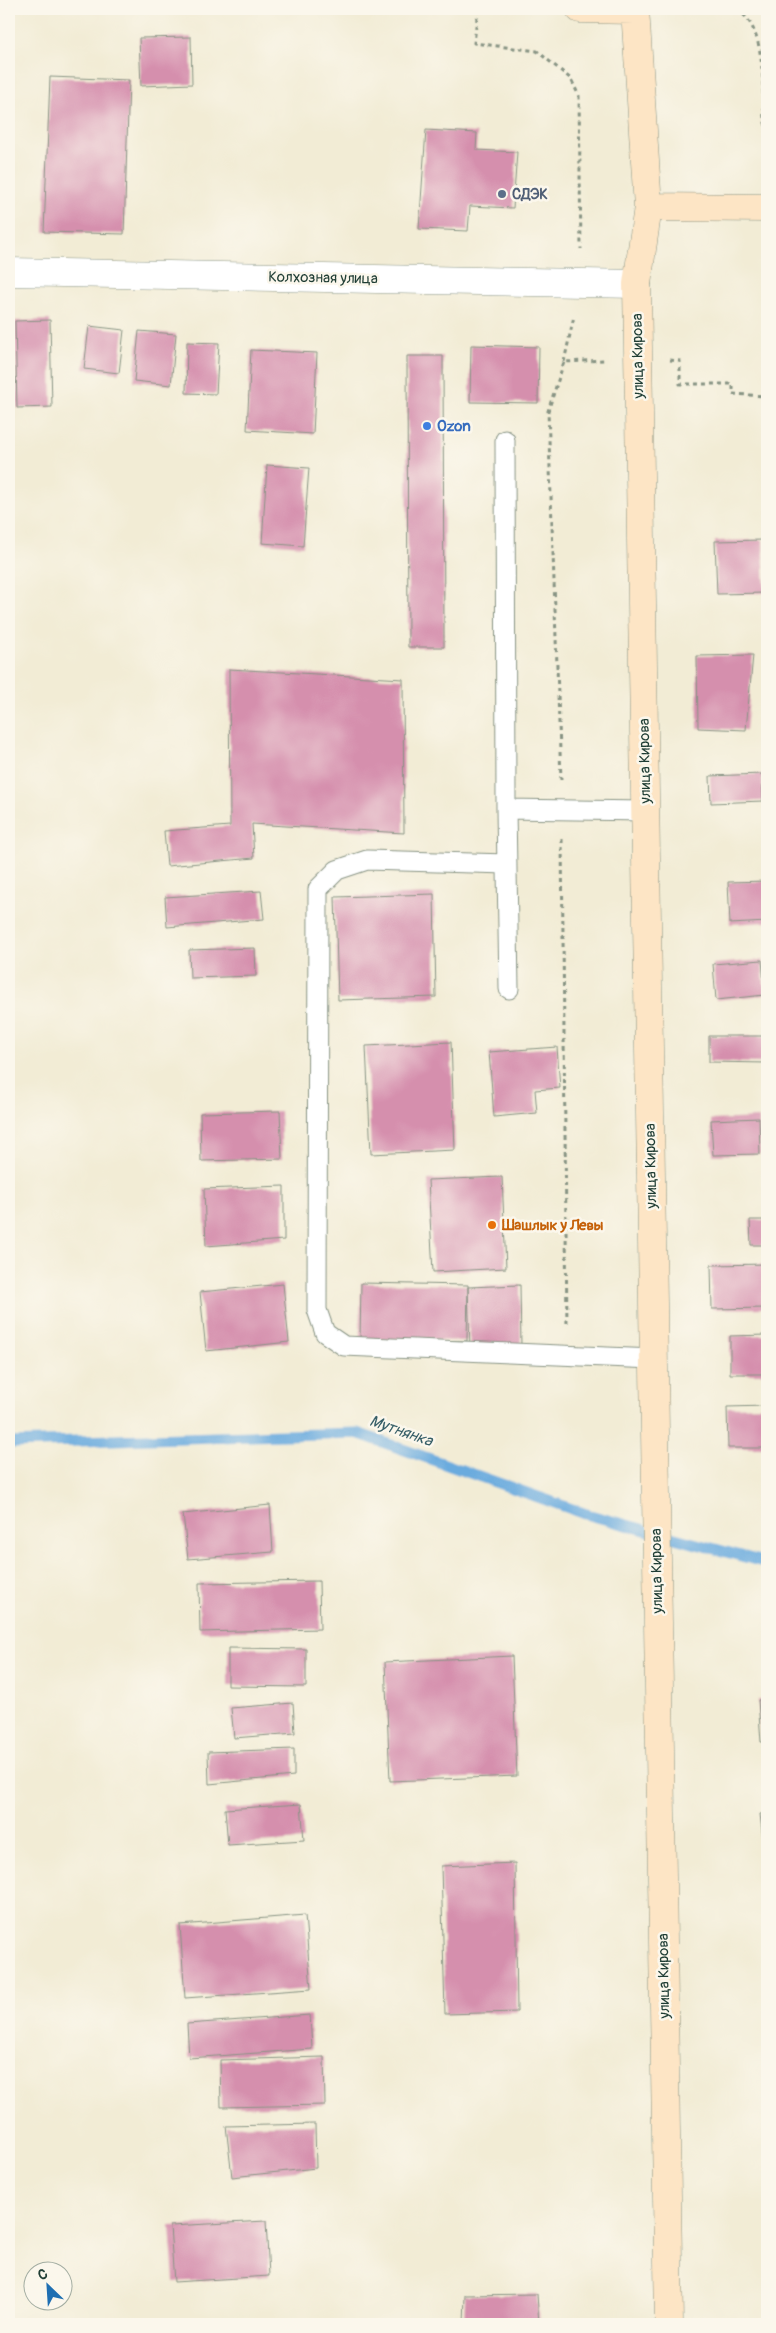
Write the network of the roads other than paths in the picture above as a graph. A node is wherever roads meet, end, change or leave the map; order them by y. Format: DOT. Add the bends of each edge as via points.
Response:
graph roads {
  1 [pos="580,9"];
  2 [pos="635,9"];
  3 [pos="648,206"];
  4 [pos="767,208"];
  5 [pos="9,272"];
  6 [pos="637,284"];
  7 [pos="505,440"];
  8 [pos="506,809"];
  9 [pos="646,811"];
  10 [pos="507,864"];
  11 [pos="508,989"];
  12 [pos="654,1359"];
  13 [pos="669,2324"];
  1 -- 2 [label="main road"];
  2 -- 3 [label="main road, улица Кирова"];
  3 -- 4 [label="main road"];
  3 -- 6 [label="main road, улица Кирова"];
  5 -- 6 [label="street, Колхозная улица"];
  6 -- 9 [label="main road, улица Кирова"];
  7 -- 8 [label="lane"];
  8 -- 9 [label="lane"];
  8 -- 10 [label="lane"];
  9 -- 12 [label="main road, улица Кирова"];
  10 -- 11 [label="lane"];
  10 -- 12 [label="lane" via="367,860 337,870 318,889 317,1310 325,1333 344,1346"];
  12 -- 13 [label="main road, улица Кирова"];
}
